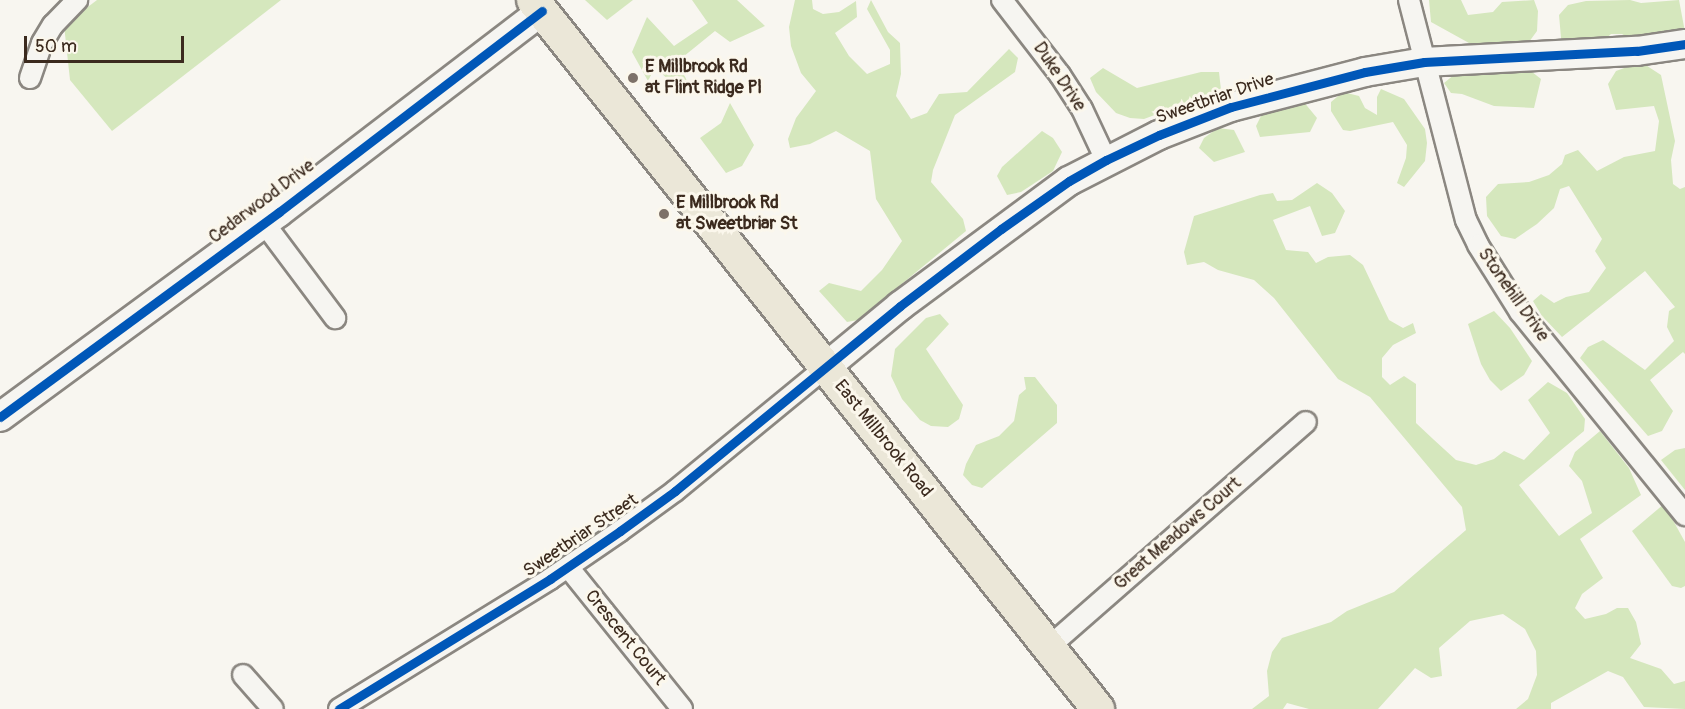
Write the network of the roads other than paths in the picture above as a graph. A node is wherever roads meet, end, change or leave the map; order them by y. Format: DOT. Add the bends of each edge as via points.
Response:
graph roads {
  1 [pos="77,0"];
  2 [pos="1002,0"];
  3 [pos="1409,0"];
  4 [pos="538,6"];
  5 [pos="1685,44"];
  6 [pos="1424,62"];
  7 [pos="30,78"];
  8 [pos="1106,160"];
  9 [pos="264,223"];
  10 [pos="334,318"];
  11 [pos="826,368"];
  12 [pos="0,417"];
  13 [pos="1306,422"];
  14 [pos="1685,515"];
  15 [pos="568,567"];
  16 [pos="1050,646"];
  17 [pos="243,675"];
  18 [pos="273,709"];
  19 [pos="339,709"];
  20 [pos="682,709"];
  21 [pos="1098,709"];
  1 -- 7 [label="street" via="42,43"];
  2 -- 8 [label="street, Duke Drive" via="1060,75 1082,109"];
  3 -- 6 [label="street, Stonehill Drive"];
  4 -- 9 [label="street, Cedarwood Drive"];
  4 -- 11 [label="main road, East Millbrook Road"];
  5 -- 6 [label="street, Sweetbriar Drive" via="1637,51"];
  6 -- 8 [label="street, Sweetbriar Drive" via="1365,72 1231,107"];
  6 -- 14 [label="street, Stonehill Drive" via="1466,220 1491,269 1520,312"];
  8 -- 11 [label="street, Sweetbriar Drive" via="1001,229"];
  9 -- 10 [label="street"];
  9 -- 12 [label="street, Cedarwood Drive"];
  11 -- 15 [label="street, Sweetbriar Street" via="675,491"];
  11 -- 16 [label="main road, East Millbrook Road"];
  13 -- 16 [label="street, Great Meadows Court"];
  15 -- 19 [label="street, Sweetbriar Street"];
  15 -- 20 [label="street, Crescent Court"];
  16 -- 21 [label="main road, East Millbrook Road"];
  17 -- 18 [label="street"];
}
